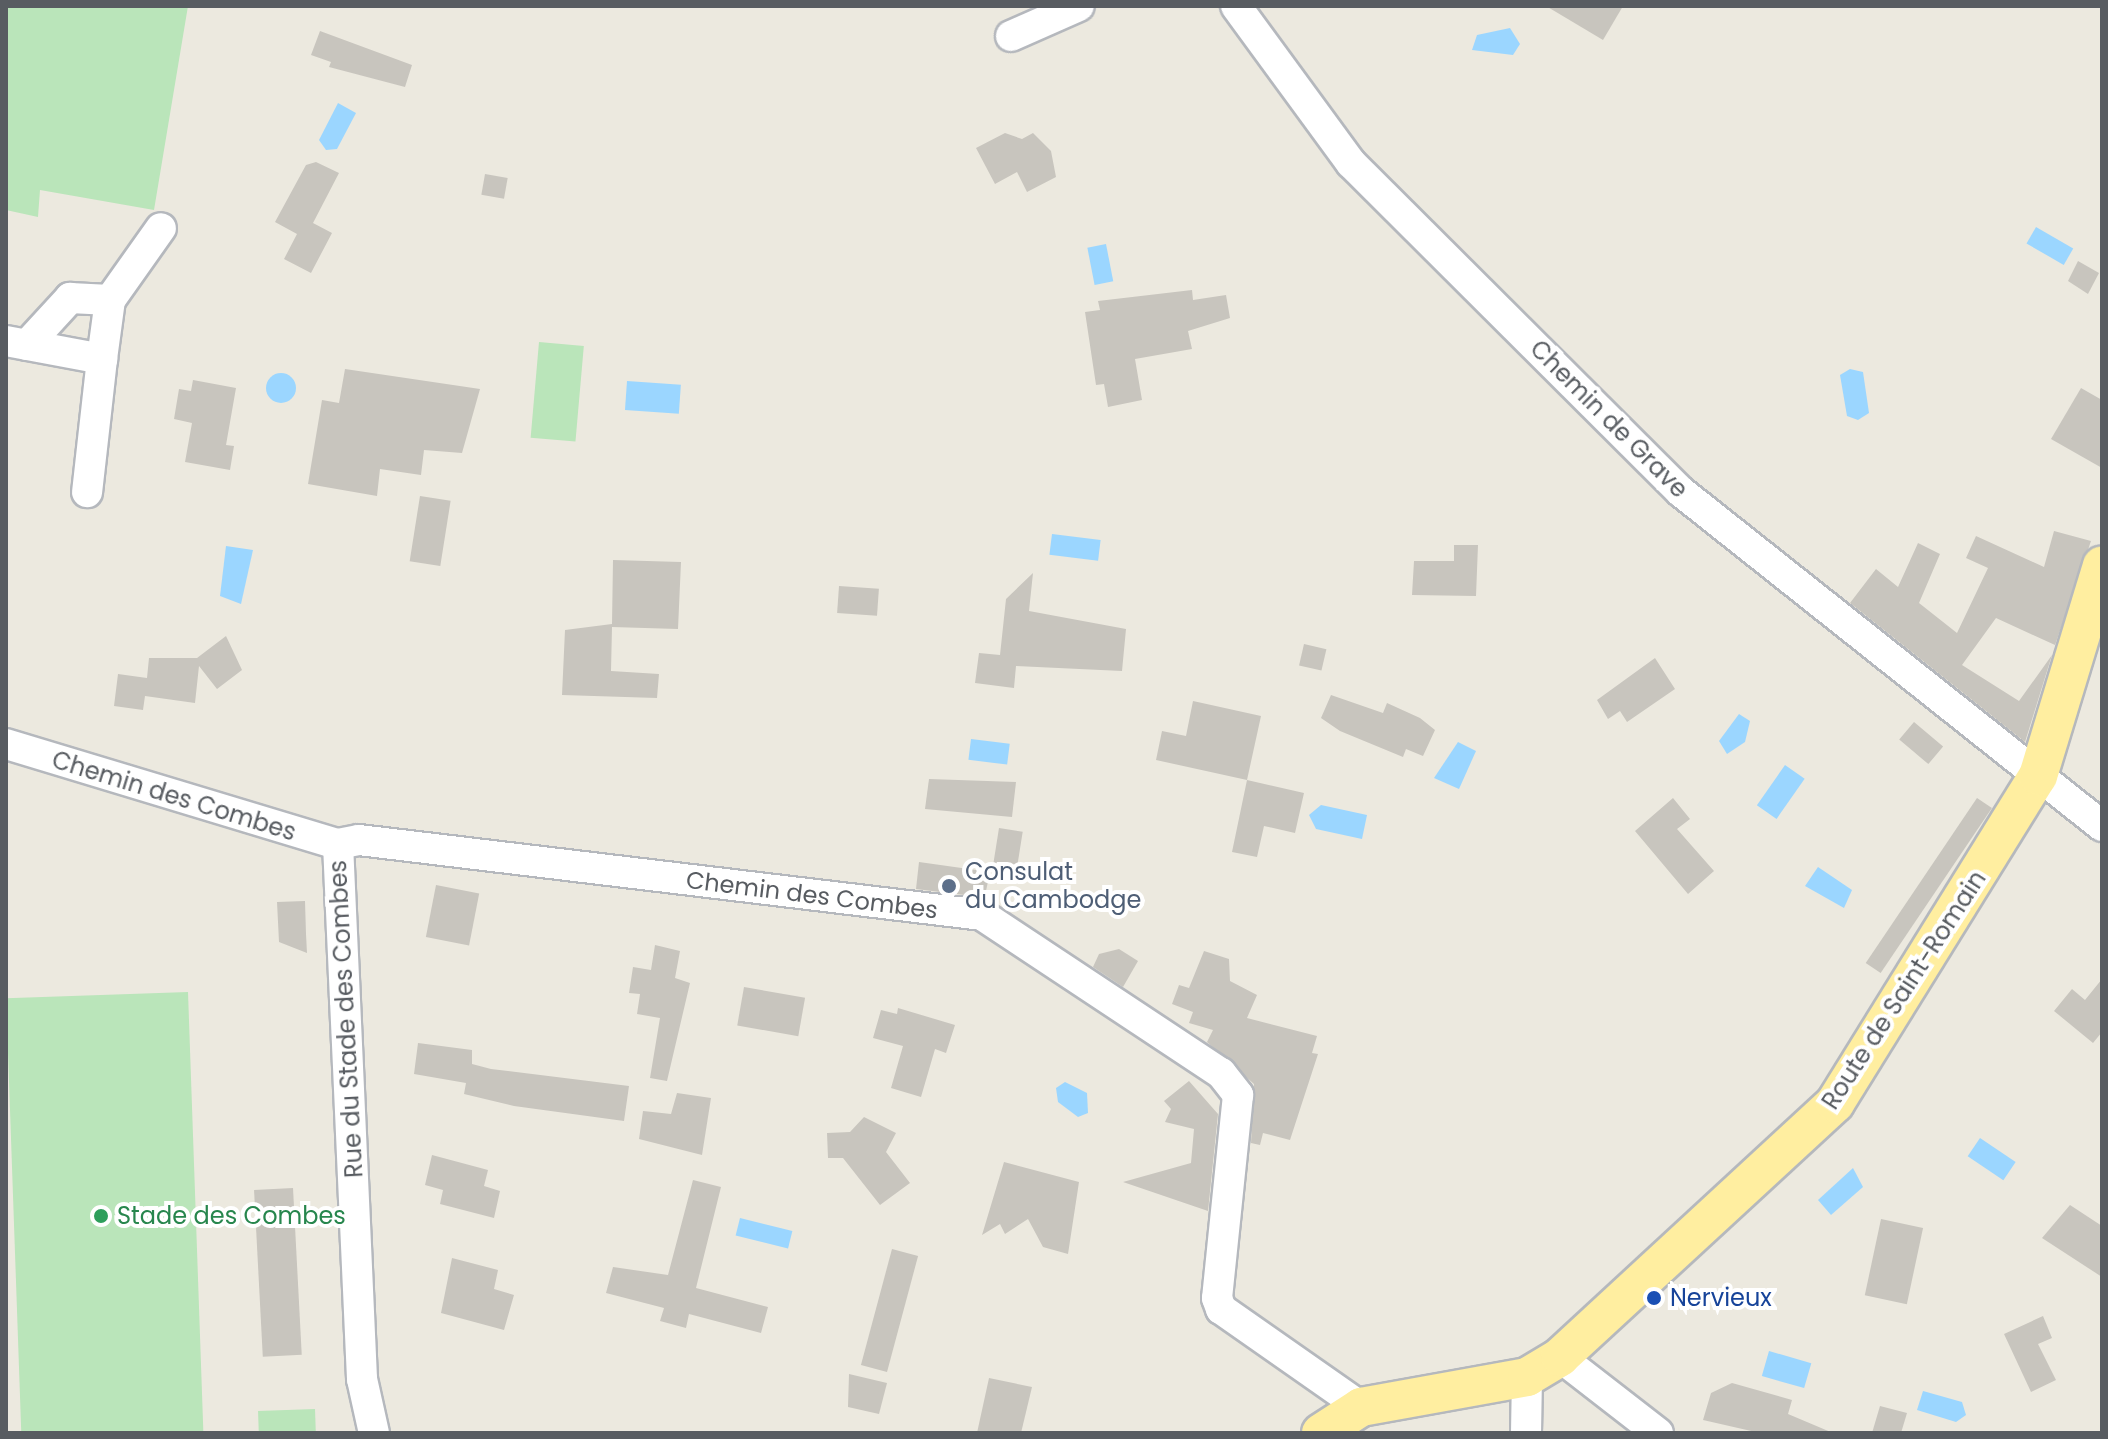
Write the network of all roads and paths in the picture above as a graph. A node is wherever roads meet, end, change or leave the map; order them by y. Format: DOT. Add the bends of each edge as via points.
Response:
graph roads {
  1 [pos="1079,6"];
  2 [pos="1236,6"];
  3 [pos="1011,36"];
  4 [pos="161,228"];
  5 [pos="110,300"];
  6 [pos="17,343"];
  7 [pos="102,359"];
  8 [pos="87,492"];
  9 [pos="2102,565"];
  10 [pos="6,744"];
  11 [pos="2038,776"];
  12 [pos="2102,826"];
  13 [pos="338,844"];
  14 [pos="1560,1357"];
  15 [pos="1527,1377"];
  16 [pos="1361,1407"];
  17 [pos="374,1433"];
  18 [pos="1321,1433"];
  19 [pos="1526,1433"];
  20 [pos="1658,1433"];
  1 -- 3 [label="street"];
  2 -- 11 [label="street, Chemin de Grave" via="1351,163 1680,491"];
  4 -- 5 [label="street"];
  5 -- 6 [label="street" via="70,298"];
  5 -- 7 [label="street"];
  6 -- 7 [label="street"];
  7 -- 8 [label="street"];
  9 -- 11 [label="main road, Route de Saint-Romain"];
  10 -- 13 [label="street, Chemin des Combes"];
  11 -- 12 [label="street, Chemin de Grave"];
  11 -- 14 [label="main road, Route de Saint-Romain" via="1835,1103"];
  13 -- 16 [label="street, Chemin des Combes" via="359,840 982,915 1221,1073 1238,1095 1221,1309"];
  13 -- 17 [label="street, Rue du Stade des Combes" via="362,1379"];
  14 -- 15 [label="main road, Route de Saint-Romain"];
  14 -- 20 [label="street"];
  15 -- 16 [label="main road, Route de Saint-Romain"];
  15 -- 19 [label="street"];
  16 -- 18 [label="main road, Route de Saint-Romain"];
}
